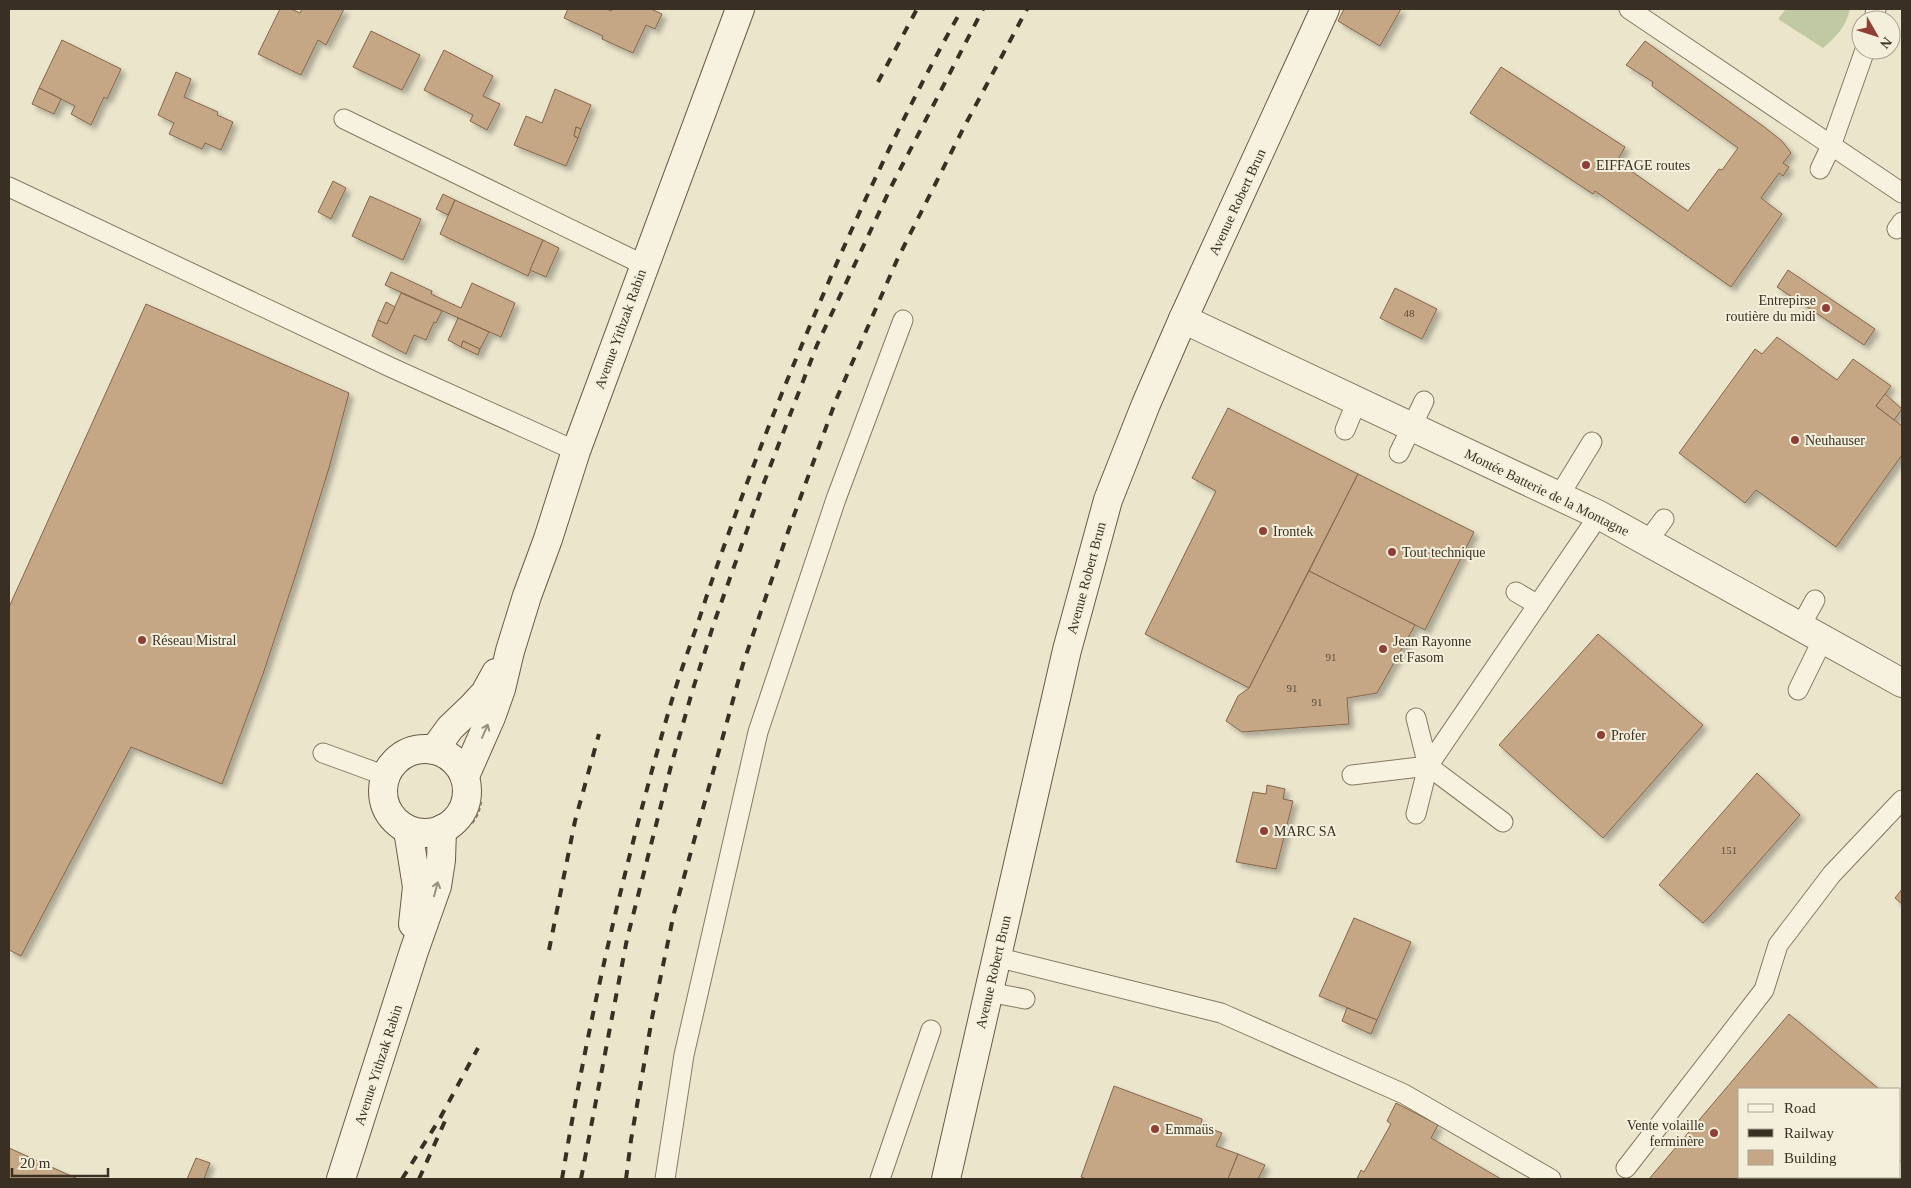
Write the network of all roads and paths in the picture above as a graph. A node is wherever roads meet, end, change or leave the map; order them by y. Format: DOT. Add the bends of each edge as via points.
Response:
graph roads {
  1 [pos="740,9"];
  2 [pos="1325,9"];
  3 [pos="1642,12"];
  4 [pos="1861,60"];
  5 [pos="344,120"];
  6 [pos="1831,146"];
  7 [pos="1820,169"];
  8 [pos="9,187"];
  9 [pos="1902,194"];
  10 [pos="644,265"];
  11 [pos="1183,319"];
  12 [pos="903,320"];
  13 [pos="1357,401"];
  14 [pos="1424,401"];
  15 [pos="1412,427"];
  16 [pos="1345,430"];
  17 [pos="1592,442"];
  18 [pos="576,451"];
  19 [pos="1399,454"];
  20 [pos="1559,496"];
  21 [pos="1599,515"];
  22 [pos="1664,519"];
  23 [pos="1647,542"];
  24 [pos="1516,592"];
  25 [pos="1815,600"];
  26 [pos="1538,605"];
  27 [pos="1812,633"];
  28 [pos="510,651"];
  29 [pos="1901,680"];
  30 [pos="1798,690"];
  31 [pos="1416,718"];
  32 [pos="434,750"];
  33 [pos="323,753"];
  34 [pos="1428,766"];
  35 [pos="1352,775"];
  36 [pos="386,776"];
  37 [pos="465,776"];
  38 [pos="1902,800"];
  39 [pos="1416,814"];
  40 [pos="1503,822"];
  41 [pos="442,829"];
  42 [pos="408,830"];
  43 [pos="414,950"];
  44 [pos="996,957"];
  45 [pos="988,992"];
  46 [pos="1025,999"];
  47 [pos="931,1030"];
  48 [pos="1626,1168"];
  49 [pos="341,1179"];
  50 [pos="665,1179"];
  51 [pos="880,1179"];
  52 [pos="946,1179"];
  53 [pos="1551,1179"];
  1 -- 10 [label="street, Avenue Yithzak Rabin"];
  2 -- 11 [label="street, Avenue Robert Brun"];
  3 -- 6 [label="lane"];
  4 -- 6 [label="lane"];
  5 -- 10 [label="lane"];
  6 -- 7 [label="lane"];
  6 -- 9 [label="lane"];
  8 -- 18 [label="lane"];
  10 -- 18 [label="street, Avenue Yithzak Rabin"];
  11 -- 13 [label="street, Montée Batterie de la Montagne"];
  11 -- 44 [label="street, Avenue Robert Brun" via="1108,500 1067,650"];
  12 -- 50 [label="lane" via="836,499 758,732 684,1055"];
  13 -- 15 [label="street, Montée Batterie de la Montagne"];
  13 -- 16 [label="lane"];
  14 -- 15 [label="lane"];
  15 -- 19 [label="lane"];
  15 -- 20 [label="street, Montée Batterie de la Montagne"];
  17 -- 20 [label="lane"];
  18 -- 28 [label="street, Avenue Yithzak Rabin"];
  20 -- 21 [label="street, Montée Batterie de la Montagne"];
  21 -- 23 [label="street, Montée Batterie de la Montagne"];
  21 -- 26 [label="lane"];
  22 -- 23 [label="lane"];
  23 -- 27 [label="street, Montée Batterie de la Montagne"];
  24 -- 26 [label="lane"];
  25 -- 27 [label="lane"];
  26 -- 34 [label="lane"];
  27 -- 29 [label="street, Montée Batterie de la Montagne"];
  27 -- 30 [label="lane"];
  28 -- 32 [label="street" via="485,693 450,728"];
  37 -- 28 [label="street, one-way" via="501,689"];
  31 -- 34 [label="lane"];
  32 -- 36 [label="street" via="412,751 402,756 393,763"];
  32 -- 37 [label="street" via="456,763"];
  33 -- 36 [label="lane"];
  34 -- 35 [label="lane"];
  34 -- 39 [label="lane"];
  34 -- 40 [label="lane"];
  36 -- 42 [label="street" via="385,806 398,824"];
  37 -- 41 [label="street" via="467,795 462,813"];
  38 -- 48 [label="lane" via="1832,874 1790,929 1778,945 1764,990"];
  41 -- 42 [label="street" via="431,833"];
  43 -- 41 [label="street, Avenue Yithzak Rabin, one-way" via="437,886"];
  42 -- 43 [label="street" via="416,887"];
  43 -- 49 [label="street, Avenue Yithzak Rabin"];
  44 -- 45 [label="street, Avenue Robert Brun"];
  44 -- 53 [label="lane" via="1221,1013 1404,1094"];
  45 -- 46 [label="lane"];
  45 -- 52 [label="street, Avenue Robert Brun"];
  47 -- 51 [label="lane"];
}
